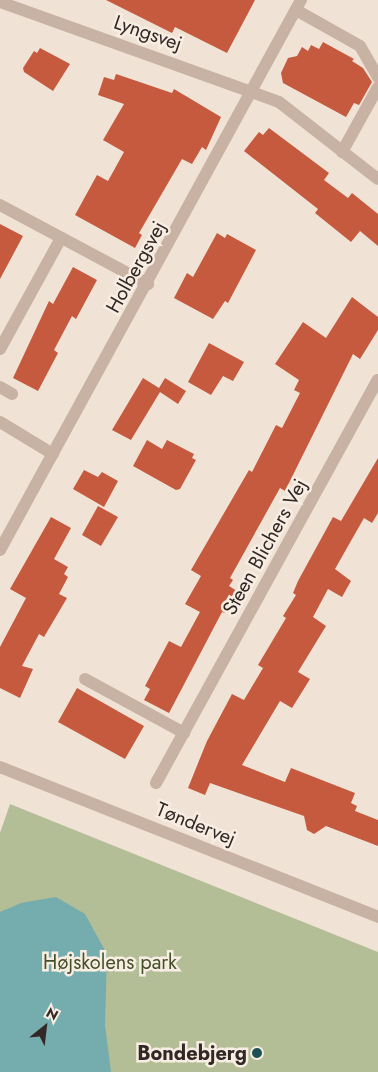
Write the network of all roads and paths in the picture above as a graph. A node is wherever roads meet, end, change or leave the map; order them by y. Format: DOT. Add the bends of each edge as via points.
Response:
graph roads {
  1 [pos="0,2"];
  2 [pos="299,5"];
  3 [pos="378,77"];
  4 [pos="378,87"];
  5 [pos="254,90"];
  6 [pos="342,152"];
  7 [pos="378,179"];
  8 [pos="0,205"];
  9 [pos="61,238"];
  10 [pos="148,284"];
  11 [pos="0,349"];
  12 [pos="378,380"];
  13 [pos="0,388"];
  14 [pos="12,394"];
  15 [pos="0,422"];
  16 [pos="54,454"];
  17 [pos="0,550"];
  18 [pos="84,680"];
  19 [pos="184,733"];
  20 [pos="0,767"];
  21 [pos="156,783"];
  22 [pos="378,917"];
  1 -- 5 [label="street, Lyngsvej"];
  2 -- 3 [label="street" via="360,46"];
  2 -- 5 [label="street, Holbergsvej"];
  4 -- 6 [label="street"];
  5 -- 6 [label="street, Lyngsvej" via="279,102"];
  5 -- 10 [label="street, Holbergsvej"];
  6 -- 7 [label="street, Lyngsvej"];
  8 -- 9 [label="street"];
  9 -- 10 [label="street"];
  9 -- 11 [label="street"];
  10 -- 16 [label="street, Holbergsvej"];
  12 -- 19 [label="street, Steen Blichers Vej"];
  13 -- 14 [label="street"];
  15 -- 16 [label="street"];
  16 -- 17 [label="street, Holbergsvej"];
  18 -- 19 [label="street"];
  19 -- 21 [label="street, Steen Blichers Vej"];
  20 -- 22 [label="street, Tøndervej"];
}
